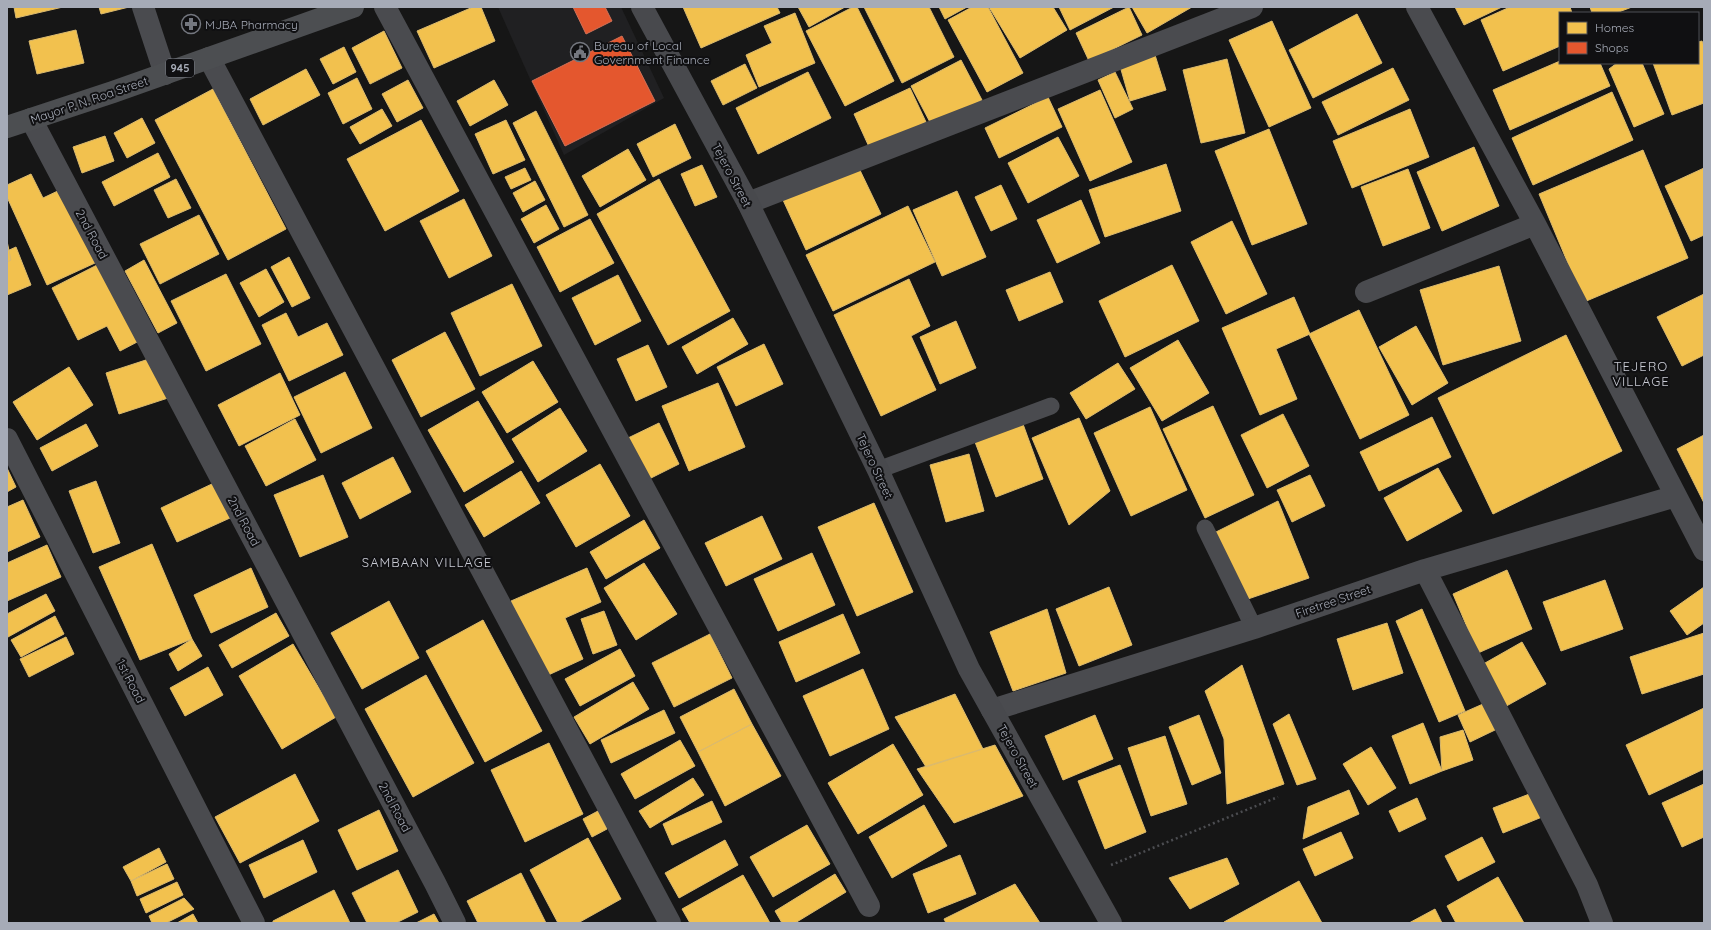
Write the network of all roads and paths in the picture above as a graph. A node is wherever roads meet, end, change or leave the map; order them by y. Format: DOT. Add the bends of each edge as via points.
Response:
graph roads {
  1 [pos="143,7"];
  2 [pos="353,7"];
  3 [pos="385,7"];
  4 [pos="642,7"];
  5 [pos="1252,7"];
  6 [pos="1417,7"];
  7 [pos="210,58"];
  8 [pos="165,74"];
  9 [pos="31,119"];
  10 [pos="7,127"];
  11 [pos="748,203"];
  12 [pos="1535,224"];
  13 [pos="1366,292"];
  14 [pos="1051,406"];
  15 [pos="7,439"];
  16 [pos="878,470"];
  17 [pos="1676,496"];
  18 [pos="1205,528"];
  19 [pos="1704,550"];
  20 [pos="1425,570"];
  21 [pos="1254,628"];
  22 [pos="992,710"];
  23 [pos="1278,797"];
  24 [pos="1085,876"];
  25 [pos="869,906"];
  26 [pos="254,923"];
  27 [pos="455,923"];
  28 [pos="670,923"];
  29 [pos="1111,923"];
  30 [pos="1602,923"];
  1 -- 8 [label="street"];
  2 -- 7 [label="main road, Mayor P. N. Roa Street / 945"];
  3 -- 25 [label="street"];
  4 -- 11 [label="main road, Tejero Street"];
  5 -- 11 [label="street"];
  6 -- 12 [label="street"];
  7 -- 8 [label="main road, Mayor P. N. Roa Street / 945"];
  7 -- 28 [label="street"];
  8 -- 9 [label="main road, Mayor P. N. Roa Street / 945"];
  9 -- 10 [label="main road, Mayor P. N. Roa Street / 945"];
  9 -- 27 [label="street, 2nd Road"];
  11 -- 16 [label="main road, Tejero Street"];
  12 -- 13 [label="street"];
  12 -- 17 [label="street"];
  14 -- 16 [label="lane"];
  15 -- 26 [label="street, 1st Road"];
  16 -- 22 [label="main road, Tejero Street" via="969,669"];
  17 -- 19 [label="street"];
  17 -- 20 [label="street, Firetree Street"];
  18 -- 21 [label="lane"];
  20 -- 21 [label="street, Firetree Street"];
  20 -- 30 [label="street" via="1587,885"];
  21 -- 22 [label="street, Firetree Street"];
  22 -- 24 [label="main road, Tejero Street"];
  23 -- 24 [label="path"];
  24 -- 29 [label="main road, Tejero Street"];
}
